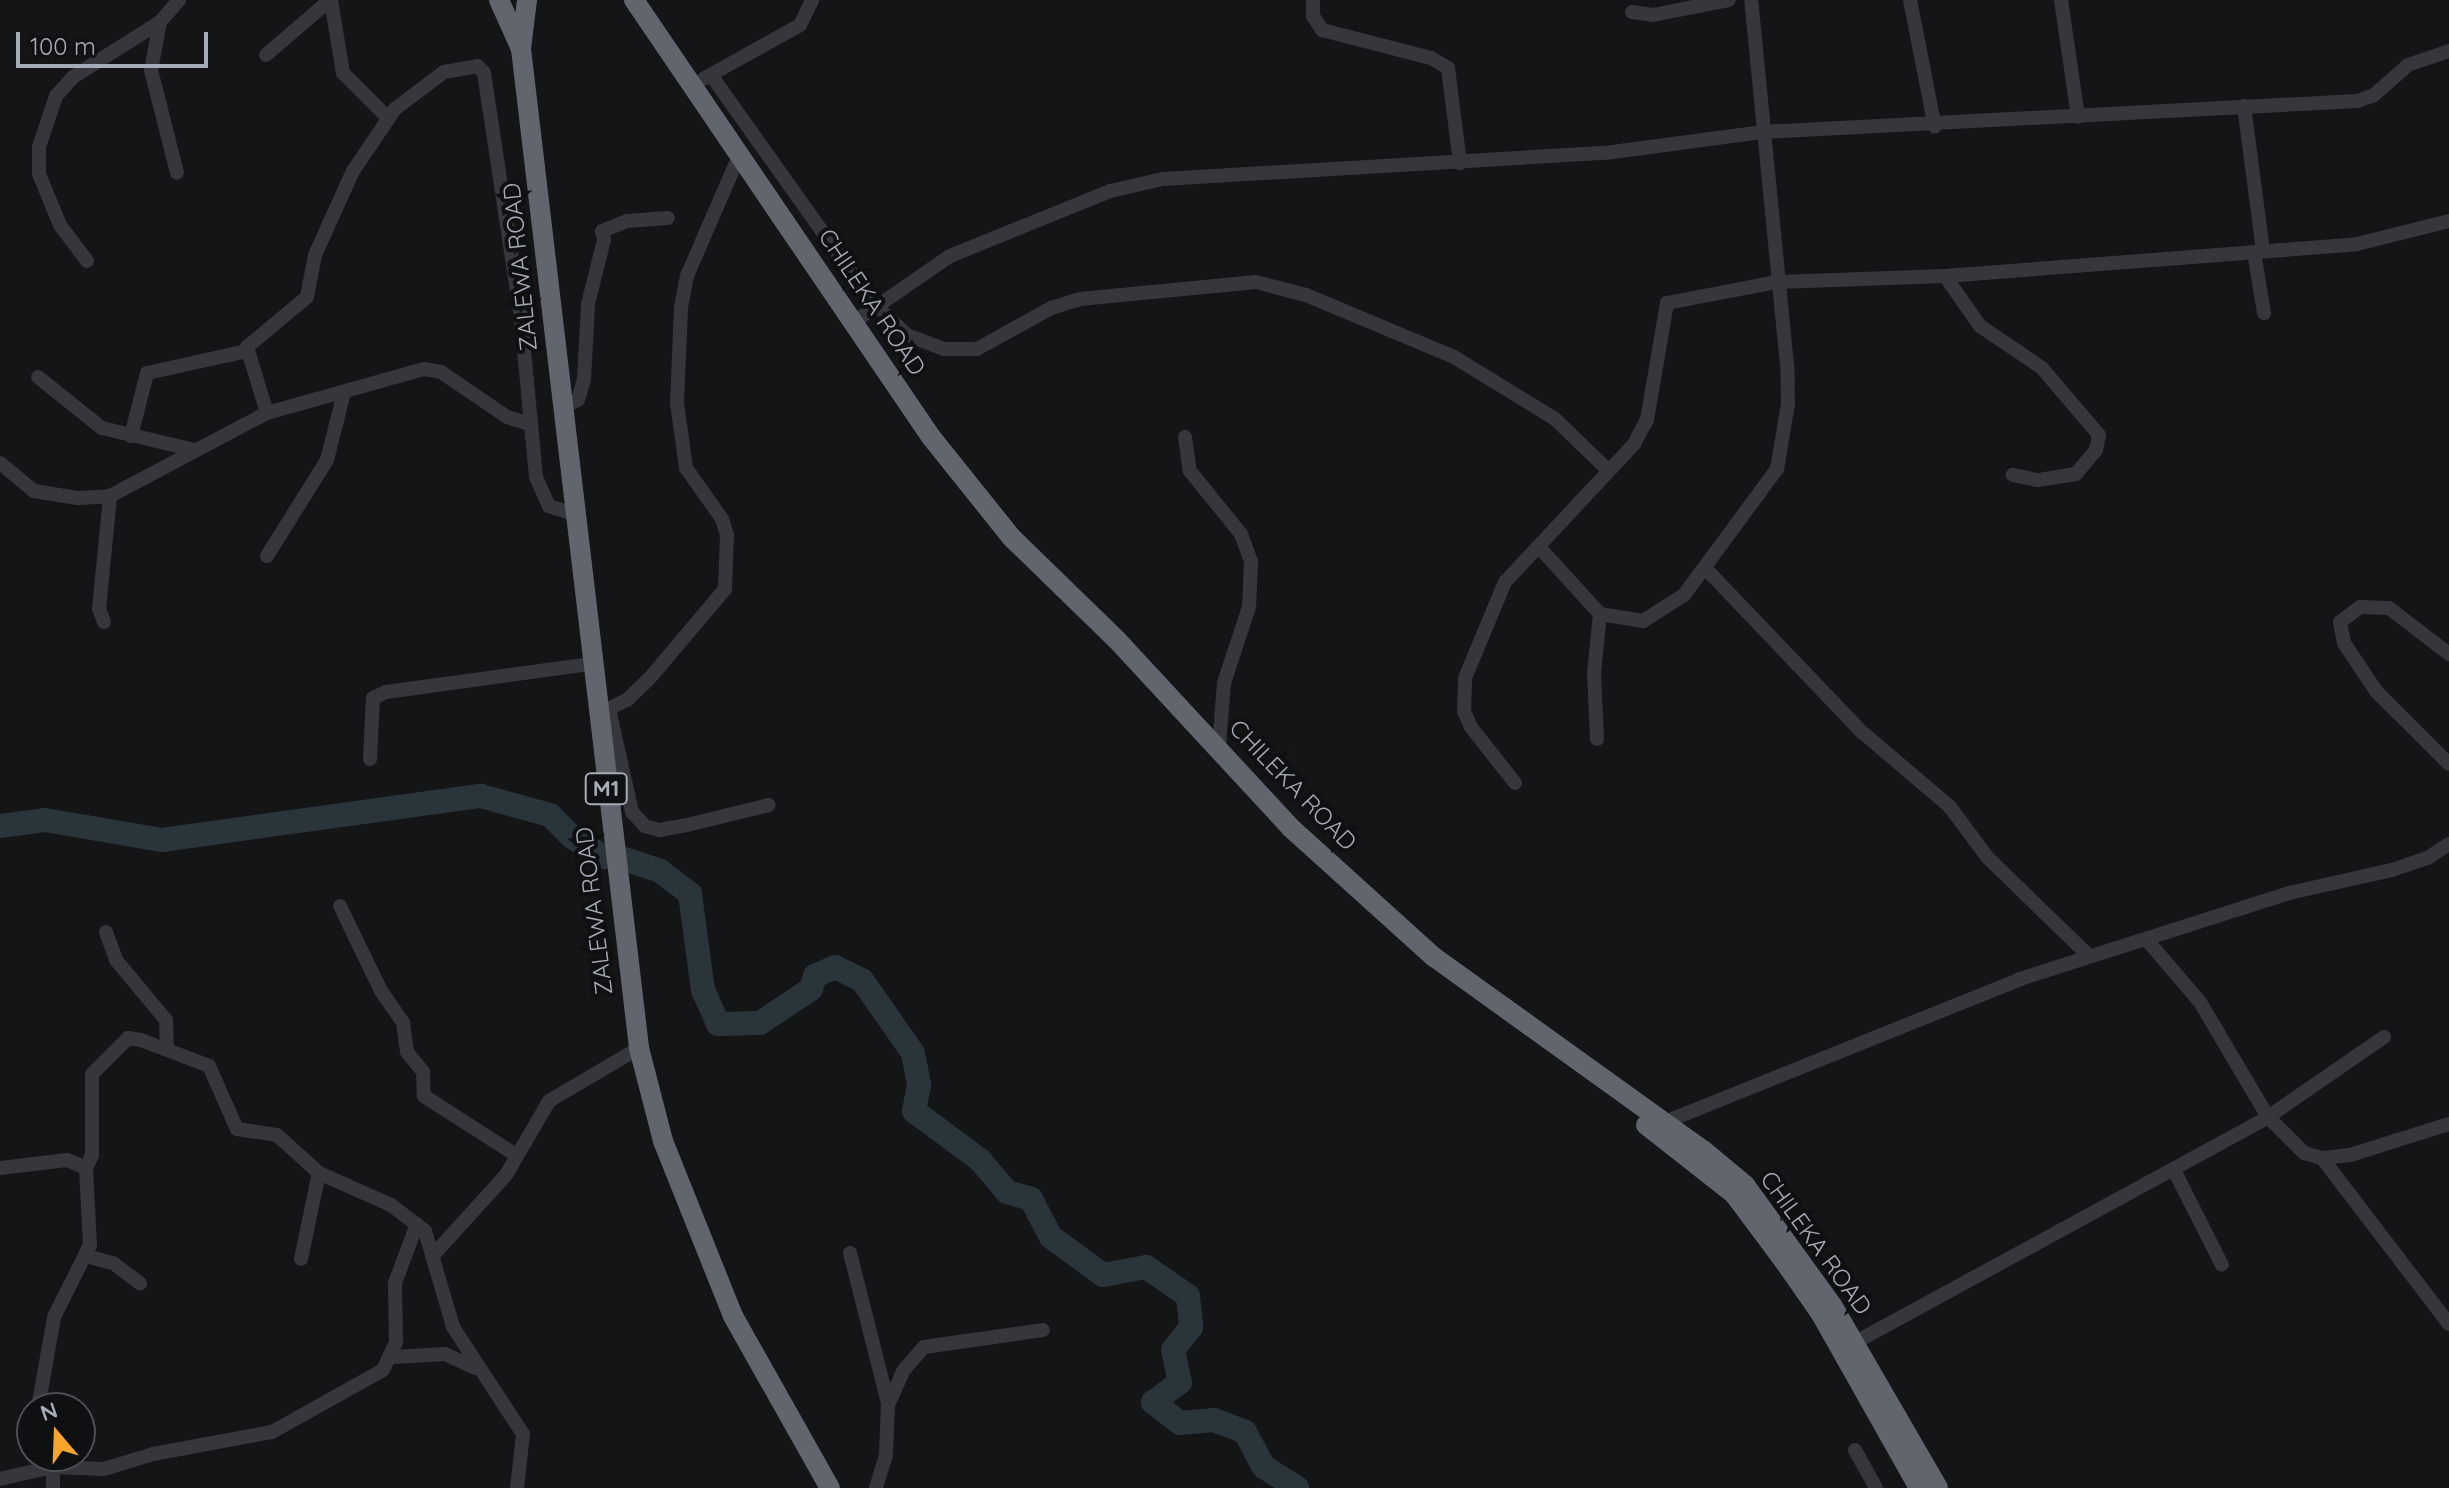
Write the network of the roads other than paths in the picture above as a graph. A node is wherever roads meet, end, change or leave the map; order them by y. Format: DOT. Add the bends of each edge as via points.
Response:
graph roads {
  1 [pos="179,0"];
  2 [pos="330,0"];
  3 [pos="499,0"];
  4 [pos="527,0"];
  5 [pos="617,0"];
  6 [pos="634,0"];
  7 [pos="812,0"];
  8 [pos="1313,0"];
  9 [pos="1729,0"];
  10 [pos="1751,0"];
  11 [pos="1910,0"];
  12 [pos="2063,1"];
  13 [pos="1632,12"];
  14 [pos="160,22"];
  15 [pos="521,49"];
  16 [pos="2449,51"];
  17 [pos="266,55"];
  18 [pos="702,79"];
  19 [pos="2244,106"];
  20 [pos="2078,117"];
  21 [pos="388,118"];
  22 [pos="1935,127"];
  23 [pos="1762,132"];
  24 [pos="1460,163"];
  25 [pos="735,165"];
  26 [pos="177,173"];
  27 [pos="668,218"];
  28 [pos="2449,221"];
  29 [pos="2258,251"];
  30 [pos="87,261"];
  31 [pos="1945,276"];
  32 [pos="1776,282"];
  33 [pos="874,304"];
  34 [pos="2264,313"];
  35 [pos="854,322"];
  36 [pos="247,351"];
  37 [pos="38,377"];
  38 [pos="344,393"];
  39 [pos="562,407"];
  40 [pos="267,413"];
  41 [pos="530,424"];
  42 [pos="131,436"];
  43 [pos="1185,437"];
  44 [pos="194,450"];
  45 [pos="0,463"];
  46 [pos="1607,469"];
  47 [pos="2013,475"];
  48 [pos="110,496"];
  49 [pos="573,514"];
  50 [pos="1539,547"];
  51 [pos="267,556"];
  52 [pos="1706,569"];
  53 [pos="1600,614"];
  54 [pos="104,622"];
  55 [pos="2449,654"];
  56 [pos="591,664"];
  57 [pos="603,711"];
  58 [pos="1597,739"];
  59 [pos="1219,747"];
  60 [pos="370,759"];
  61 [pos="2449,764"];
  62 [pos="1515,783"];
  63 [pos="769,805"];
  64 [pos="2449,844"];
  65 [pos="340,906"];
  66 [pos="106,932"];
  67 [pos="2147,940"];
  68 [pos="2089,956"];
  69 [pos="2384,1037"];
  70 [pos="167,1047"];
  71 [pos="639,1048"];
  72 [pos="2268,1117"];
  73 [pos="1665,1122"];
  74 [pos="2449,1124"];
  75 [pos="516,1155"];
  76 [pos="2322,1158"];
  77 [pos="0,1168"];
  78 [pos="86,1168"];
  79 [pos="2174,1170"];
  80 [pos="319,1173"];
  81 [pos="417,1224"];
  82 [pos="436,1252"];
  83 [pos="850,1253"];
  84 [pos="86,1256"];
  85 [pos="301,1259"];
  86 [pos="2222,1265"];
  87 [pos="140,1283"];
  88 [pos="2449,1324"];
  89 [pos="1043,1330"];
  90 [pos="1847,1346"];
  91 [pos="393,1357"];
  92 [pos="479,1370"];
  93 [pos="37,1392"];
  94 [pos="888,1403"];
  95 [pos="1855,1450"];
  96 [pos="96,1468"];
  97 [pos="22,1472"];
  98 [pos="0,1479"];
  99 [pos="517,1488"];
  100 [pos="830,1488"];
  101 [pos="876,1488"];
  102 [pos="1876,1488"];
  103 [pos="1919,1488"];
  104 [pos="1938,1488"];
  1 -- 14 [label="street"];
  2 -- 17 [label="street"];
  2 -- 21 [label="street" via="343,73"];
  3 -- 15 [label="highway, ZALEWA ROAD / M1"];
  4 -- 15 [label="highway, ZALEWA ROAD / M1"];
  5 -- 25 [label="highway"];
  6 -- 18 [label="highway, CHILEKA ROAD" via="671,52"];
  7 -- 18 [label="street" via="800,25"];
  8 -- 24 [label="street" via="1313,16 1322,30 1431,58 1448,68"];
  9 -- 13 [label="street" via="1653,15"];
  10 -- 23 [label="street"];
  11 -- 22 [label="street"];
  12 -- 20 [label="street"];
  14 -- 26 [label="street" via="151,70"];
  14 -- 30 [label="street" via="73,77 56,96 39,147 39,174 47,196"];
  15 -- 39 [label="highway, ZALEWA ROAD / M1"];
  16 -- 19 [label="street" via="2408,65 2374,95 2357,101"];
  18 -- 33 [label="street"];
  18 -- 35 [label="highway, CHILEKA ROAD"];
  19 -- 20 [label="street"];
  19 -- 29 [label="street"];
  20 -- 22 [label="street"];
  21 -- 36 [label="street" via="337,198 310,267 307,297"];
  21 -- 41 [label="street" via="444,72 472,66 484,73 521,318"];
  22 -- 23 [label="street"];
  23 -- 24 [label="street" via="1605,153"];
  23 -- 32 [label="street"];
  24 -- 33 [label="street" via="1210,172 1110,191 950,256"];
  25 -- 57 [label="street" via="687,276 677,403 686,468 722,519 729,571 718,601 649,679"];
  25 -- 90 [label="highway" via="918,440 1006,547 1163,704 1283,835 1418,956 1734,1194"];
  27 -- 39 [label="street" via="627,221 602,231 588,304 584,379 578,400"];
  28 -- 29 [label="street" via="2383,241"];
  29 -- 31 [label="street"];
  29 -- 34 [label="street"];
  31 -- 32 [label="street"];
  31 -- 47 [label="street" via="1980,326 2042,368 2099,435 2096,450 2076,474 2037,480"];
  32 -- 46 [label="street" via="1667,303 1647,420 1634,444"];
  32 -- 52 [label="street" via="1787,365 1785,441 1764,493"];
  33 -- 35 [label="street"];
  33 -- 46 [label="street" via="897,330 958,351 977,349 1051,308 1080,299 1256,282 1306,295 1454,357 1531,401"];
  35 -- 59 [label="highway, CHILEKA ROAD" via="931,437 1003,527"];
  36 -- 40 [label="street"];
  36 -- 42 [label="street" via="147,373"];
  37 -- 42 [label="street" via="102,428"];
  38 -- 40 [label="street"];
  38 -- 41 [label="street" via="424,369 441,372 507,417"];
  38 -- 51 [label="street" via="327,460"];
  39 -- 49 [label="highway, ZALEWA ROAD / M1"];
  40 -- 44 [label="street"];
  41 -- 49 [label="street" via="540,494 549,506"];
  42 -- 44 [label="street"];
  43 -- 59 [label="street" via="1190,471 1241,534 1251,562 1249,607 1224,683"];
  44 -- 48 [label="street"];
  45 -- 48 [label="street" via="34,491 77,498"];
  46 -- 50 [label="street"];
  48 -- 54 [label="street" via="99,609"];
  49 -- 56 [label="highway, ZALEWA ROAD / M1"];
  50 -- 53 [label="street"];
  50 -- 62 [label="street" via="1505,582 1462,695 1471,727"];
  52 -- 53 [label="street" via="1684,595 1643,621"];
  52 -- 68 [label="street" via="1862,732 1950,807 1988,858"];
  53 -- 58 [label="street" via="1594,673"];
  55 -- 61 [label="street" via="2389,608 2360,607 2340,622 2344,643 2376,691"];
  56 -- 57 [label="highway, ZALEWA ROAD / M1"];
  56 -- 60 [label="street" via="386,692 373,698"];
  57 -- 63 [label="street" via="632,812 645,826 659,830"];
  57 -- 71 [label="highway, ZALEWA ROAD / M1"];
  59 -- 73 [label="highway, CHILEKA ROAD" via="1291,828 1434,957"];
  64 -- 67 [label="street" via="2404,866 2289,893"];
  65 -- 75 [label="street" via="381,991 403,1023 407,1052 423,1072 424,1096"];
  66 -- 70 [label="street" via="116,960 166,1020"];
  67 -- 68 [label="street"];
  67 -- 72 [label="street" via="2200,1002"];
  68 -- 73 [label="street" via="1967,999 1833,1058"];
  69 -- 72 [label="street"];
  70 -- 78 [label="street" via="128,1038 92,1074 92,1155"];
  70 -- 80 [label="street" via="209,1066 237,1129 277,1135"];
  71 -- 75 [label="street" via="578,1079 549,1101"];
  71 -- 100 [label="highway, ZALEWA ROAD / M1" via="663,1141 726,1302"];
  72 -- 76 [label="street" via="2289,1142"];
  72 -- 79 [label="street"];
  73 -- 90 [label="highway, CHILEKA ROAD" via="1745,1185 1800,1257"];
  74 -- 76 [label="street" via="2350,1155"];
  75 -- 82 [label="street" via="478,1211"];
  76 -- 88 [label="street"];
  77 -- 78 [label="street" via="67,1160"];
  78 -- 84 [label="street"];
  79 -- 86 [label="street"];
  79 -- 90 [label="street"];
  80 -- 81 [label="street" via="391,1205"];
  80 -- 85 [label="street"];
  81 -- 82 [label="street"];
  81 -- 91 [label="street" via="393,1294"];
  82 -- 92 [label="street" via="446,1309"];
  83 -- 94 [label="street"];
  84 -- 87 [label="street" via="113,1263"];
  84 -- 93 [label="street" via="54,1317"];
  89 -- 94 [label="street" via="924,1347 903,1371"];
  90 -- 103 [label="highway, CHILEKA ROAD"];
  90 -- 104 [label="highway, CHILEKA ROAD"];
  91 -- 92 [label="street" via="445,1354"];
  91 -- 96 [label="street" via="383,1370 272,1432"];
  92 -- 99 [label="street" via="523,1434"];
  94 -- 101 [label="street" via="886,1455"];
  95 -- 102 [label="street"];
  97 -- 98 [label="street"];
}
